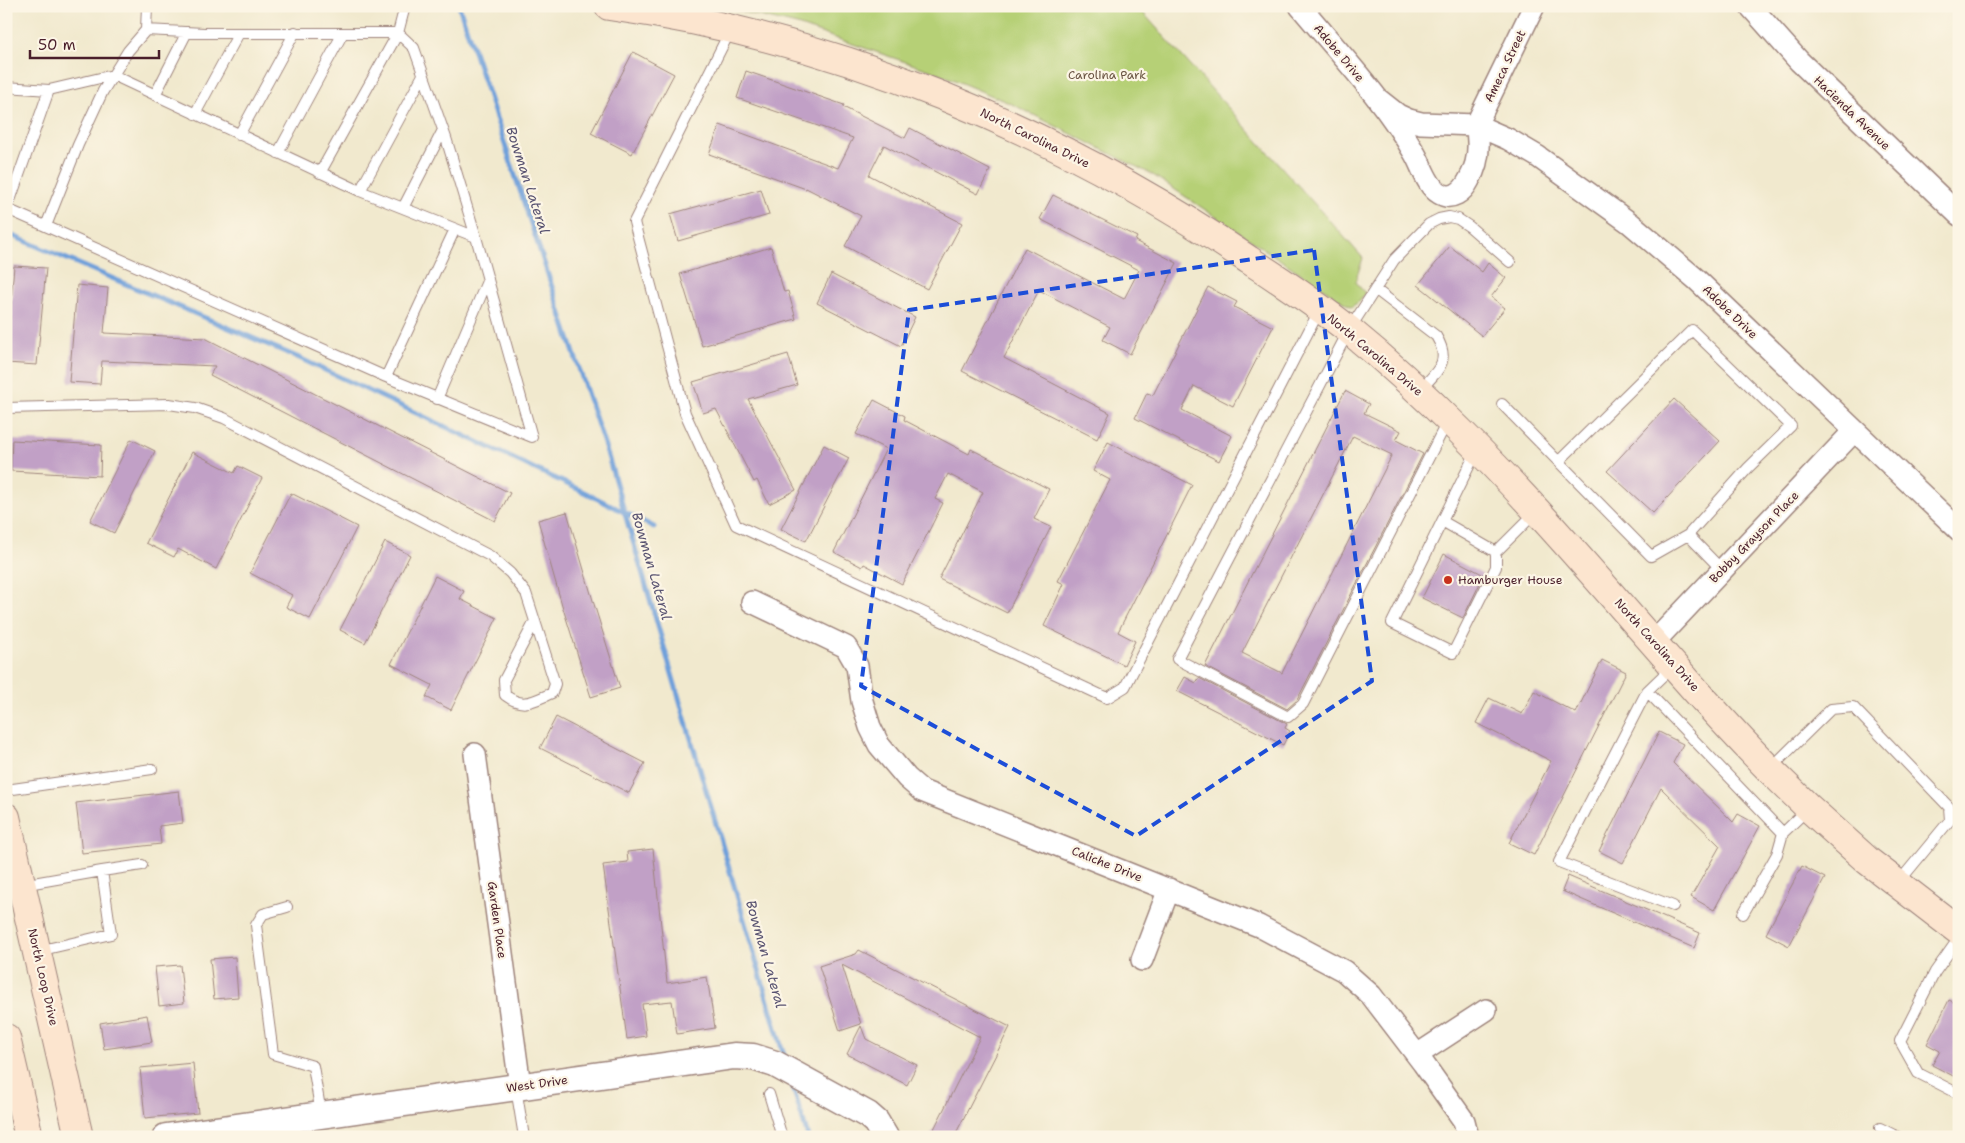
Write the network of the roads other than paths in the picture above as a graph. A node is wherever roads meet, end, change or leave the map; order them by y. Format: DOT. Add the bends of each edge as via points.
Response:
graph roads {
  1 [pos="147,6"];
  2 [pos="404,6"];
  3 [pos="610,6"];
  4 [pos="1300,6"];
  5 [pos="1534,6"];
  6 [pos="1750,6"];
  7 [pos="731,28"];
  8 [pos="146,30"];
  9 [pos="187,32"];
  10 [pos="239,32"];
  11 [pos="295,32"];
  12 [pos="343,33"];
  13 [pos="398,33"];
  14 [pos="113,75"];
  15 [pos="423,75"];
  16 [pos="6,87"];
  17 [pos="49,90"];
  18 [pos="155,95"];
  19 [pos="1378,100"];
  20 [pos="195,114"];
  21 [pos="1476,125"];
  22 [pos="444,130"];
  23 [pos="239,135"];
  24 [pos="278,153"];
  25 [pos="320,173"];
  26 [pos="360,191"];
  27 [pos="403,208"];
  28 [pos="1959,215"];
  29 [pos="46,226"];
  30 [pos="455,229"];
  31 [pos="476,237"];
  32 [pos="1510,262"];
  33 [pos="488,279"];
  34 [pos="1375,289"];
  35 [pos="1320,309"];
  36 [pos="1348,330"];
  37 [pos="386,377"];
  38 [pos="1419,392"];
  39 [pos="437,399"];
  40 [pos="1502,404"];
  41 [pos="6,408"];
  42 [pos="1448,420"];
  43 [pos="1854,431"];
  44 [pos="1478,449"];
  45 [pos="1558,461"];
  46 [pos="1537,511"];
  47 [pos="1442,521"];
  48 [pos="1959,530"];
  49 [pos="1688,535"];
  50 [pos="1496,552"];
  51 [pos="1722,570"];
  52 [pos="752,602"];
  53 [pos="535,621"];
  54 [pos="1654,642"];
  55 [pos="1675,665"];
  56 [pos="1646,691"];
  57 [pos="475,754"];
  58 [pos="152,769"];
  59 [pos="1769,769"];
  60 [pos="6,790"];
  61 [pos="1809,808"];
  62 [pos="6,817"];
  63 [pos="1783,833"];
  64 [pos="142,865"];
  65 [pos="102,871"];
  66 [pos="1897,883"];
  67 [pos="22,885"];
  68 [pos="1169,889"];
  69 [pos="1673,906"];
  70 [pos="287,908"];
  71 [pos="1743,914"];
  72 [pos="1959,931"];
  73 [pos="1959,938"];
  74 [pos="37,951"];
  75 [pos="1142,960"];
  76 [pos="1486,1010"];
  77 [pos="6,1038"];
  78 [pos="1417,1055"];
  79 [pos="518,1086"];
  80 [pos="12,1093"];
  81 [pos="768,1094"];
  82 [pos="1959,1094"];
  83 [pos="321,1114"];
  84 [pos="1880,1128"];
  85 [pos="29,1137"];
  86 [pos="79,1137"];
  87 [pos="166,1137"];
  88 [pos="524,1137"];
  89 [pos="782,1137"];
  90 [pos="885,1137"];
  91 [pos="1468,1137"];
  92 [pos="1898,1137"];
  1 -- 8 [label="lane"];
  2 -- 13 [label="lane"];
  3 -- 7 [label="main road, North Carolina Drive" via="703,18"];
  4 -- 19 [label="street, Adobe Drive"];
  5 -- 21 [label="street, Ameca Street"];
  6 -- 28 [label="street, Hacienda Avenue" via="1799,61"];
  7 -- 35 [label="main road, North Carolina Drive" via="871,70 992,116 1148,196 1207,231"];
  7 -- 35 [label="lane" via="634,222 685,413 736,525 1107,698 1125,687"];
  8 -- 9 [label="lane"];
  8 -- 14 [label="lane"];
  9 -- 10 [label="lane"];
  9 -- 18 [label="lane"];
  10 -- 11 [label="lane"];
  10 -- 20 [label="lane"];
  11 -- 12 [label="lane"];
  11 -- 23 [label="lane"];
  12 -- 13 [label="lane"];
  12 -- 24 [label="lane"];
  13 -- 15 [label="lane" via="414,48"];
  13 -- 25 [label="lane"];
  14 -- 17 [label="lane"];
  14 -- 18 [label="lane"];
  14 -- 29 [label="lane" via="78,145"];
  15 -- 22 [label="lane"];
  15 -- 26 [label="lane"];
  16 -- 17 [label="lane"];
  17 -- 29 [label="lane" via="7,209"];
  18 -- 20 [label="lane"];
  19 -- 21 [label="street, Adobe Drive" via="1409,120"];
  19 -- 21 [label="street, Adobe Drive" via="1433,188 1444,196 1462,192 1474,172 1479,136"];
  20 -- 23 [label="lane"];
  21 -- 43 [label="street, Adobe Drive" via="1537,156 1630,223 1696,279"];
  22 -- 27 [label="lane"];
  22 -- 31 [label="lane"];
  23 -- 24 [label="lane"];
  24 -- 25 [label="lane"];
  25 -- 26 [label="lane"];
  26 -- 27 [label="lane"];
  27 -- 30 [label="lane"];
  29 -- 37 [label="lane"];
  30 -- 31 [label="lane"];
  30 -- 37 [label="lane"];
  31 -- 33 [label="lane"];
  32 -- 34 [label="lane" via="1458,219 1439,218 1394,260"];
  33 -- 39 [label="lane"];
  33 -- 39 [label="lane" via="532,437"];
  34 -- 36 [label="lane"];
  34 -- 38 [label="lane" via="1436,336 1443,347 1443,362"];
  35 -- 36 [label="main road, North Carolina Drive"];
  36 -- 38 [label="main road, North Carolina Drive"];
  36 -- 42 [label="lane" via="1177,659 1288,717 1303,704"];
  37 -- 39 [label="lane"];
  38 -- 42 [label="main road, North Carolina Drive"];
  40 -- 45 [label="lane"];
  41 -- 53 [label="lane" via="169,404 196,408 224,418 490,556 526,593"];
  42 -- 44 [label="main road, North Carolina Drive"];
  43 -- 48 [label="street, Adobe Drive"];
  43 -- 51 [label="street, Bobby Grayson Place"];
  44 -- 46 [label="main road, North Carolina Drive"];
  44 -- 47 [label="lane"];
  45 -- 49 [label="lane" via="1651,556"];
  45 -- 49 [label="lane" via="1692,330 1791,426"];
  46 -- 50 [label="lane"];
  46 -- 54 [label="main road, North Carolina Drive"];
  47 -- 50 [label="lane"];
  47 -- 50 [label="lane" via="1392,623 1453,653 1496,567"];
  49 -- 51 [label="lane"];
  51 -- 54 [label="street, Bobby Grayson Place"];
  52 -- 68 [label="street, Caliche Drive" via="846,648 857,666 862,701 879,745 922,791"];
  53 -- 53 [label="lane" via="555,684 552,693 527,703 514,702 505,695 504,680"];
  54 -- 55 [label="main road, North Carolina Drive"];
  55 -- 56 [label="lane"];
  55 -- 59 [label="main road, North Carolina Drive"];
  56 -- 63 [label="lane"];
  56 -- 69 [label="lane" via="1559,862"];
  57 -- 79 [label="street, Garden Place"];
  58 -- 60 [label="lane"];
  59 -- 61 [label="main road, North Carolina Drive"];
  59 -- 66 [label="lane" via="1831,709 1852,708 1949,807 1950,820"];
  61 -- 63 [label="lane"];
  61 -- 66 [label="main road, North Carolina Drive"];
  62 -- 67 [label="main road, North Loop Drive"];
  63 -- 71 [label="lane" via="1777,854"];
  64 -- 65 [label="lane"];
  65 -- 67 [label="lane"];
  65 -- 74 [label="lane" via="112,934"];
  66 -- 72 [label="main road, North Carolina Drive"];
  67 -- 74 [label="main road, North Loop Drive"];
  68 -- 75 [label="street"];
  68 -- 78 [label="street, Caliche Drive" via="1259,926 1344,971 1371,995"];
  70 -- 83 [label="lane" via="263,914 256,925 273,1054 313,1066"];
  73 -- 82 [label="lane" via="1935,972 1900,1041 1918,1073"];
  74 -- 86 [label="main road, North Loop Drive"];
  76 -- 78 [label="street"];
  77 -- 80 [label="main road"];
  78 -- 91 [label="street, Caliche Drive" via="1464,1121"];
  79 -- 83 [label="street, West Drive"];
  79 -- 88 [label="lane"];
  79 -- 90 [label="street, West Drive" via="734,1056 754,1057 776,1064 868,1115"];
  80 -- 85 [label="main road"];
  81 -- 89 [label="lane"];
  83 -- 87 [label="street, West Drive"];
  84 -- 92 [label="lane"];
}
